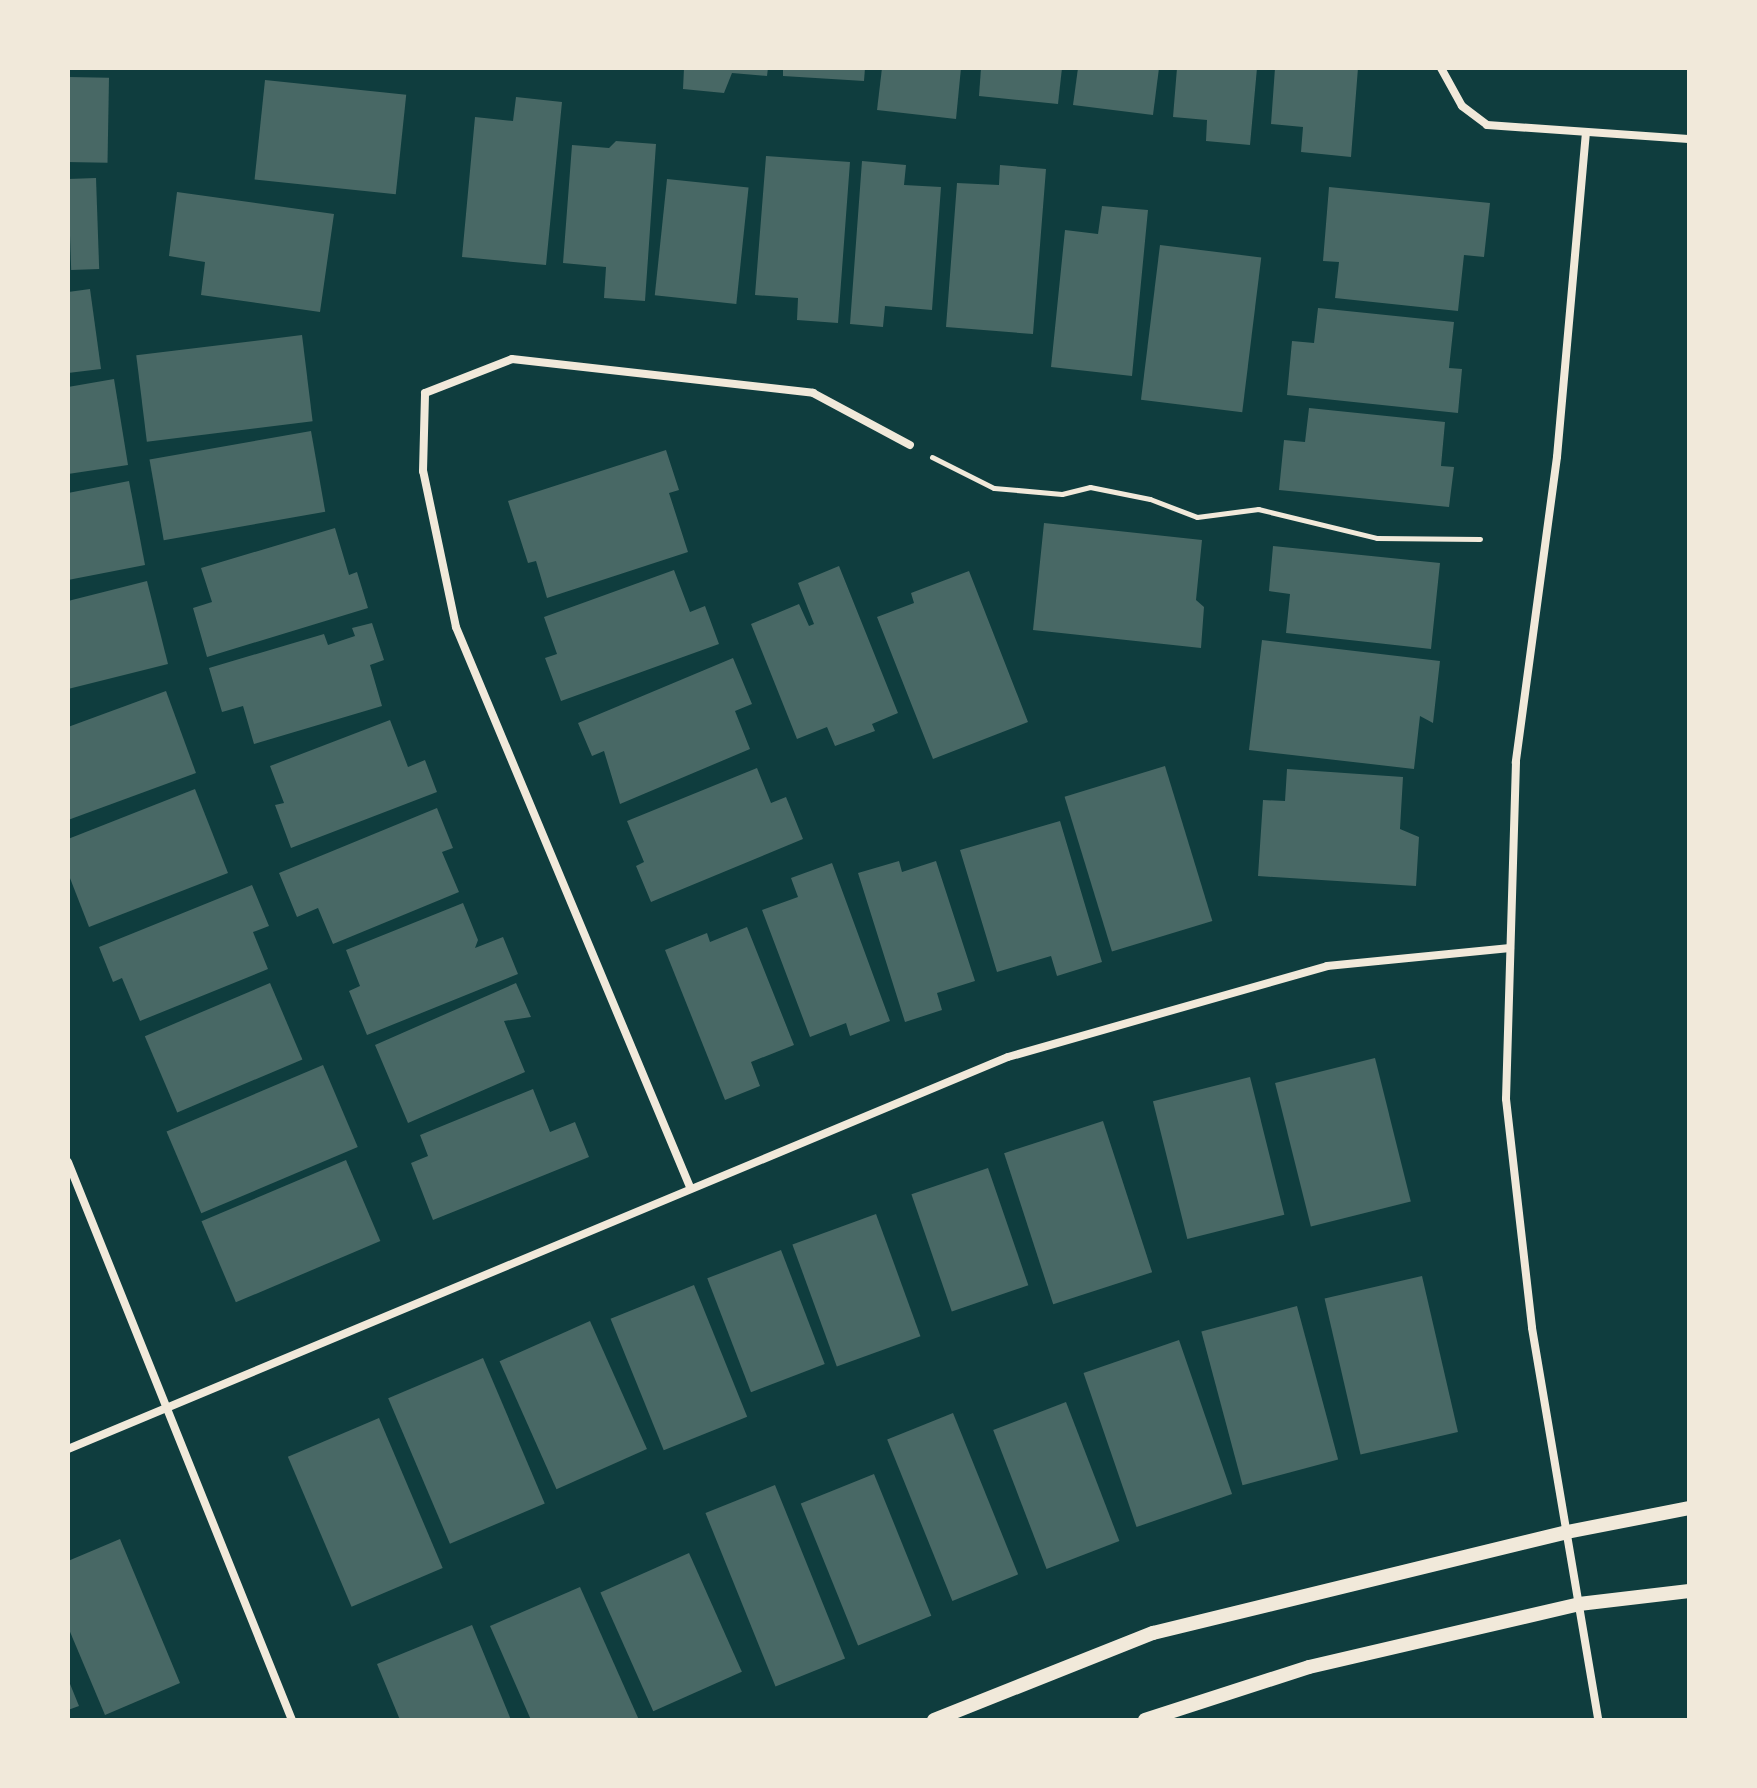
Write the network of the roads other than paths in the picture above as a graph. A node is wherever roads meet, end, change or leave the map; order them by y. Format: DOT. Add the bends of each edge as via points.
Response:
graph roads {
  1 [pos="1441,68"];
  2 [pos="1586,132"];
  3 [pos="1689,139"];
  4 [pos="910,445"];
  5 [pos="1510,948"];
  6 [pos="68,1162"];
  7 [pos="690,1187"];
  8 [pos="165,1407"];
  9 [pos="68,1449"];
  10 [pos="1689,1508"];
  11 [pos="1567,1532"];
  12 [pos="1689,1591"];
  13 [pos="1579,1604"];
  14 [pos="292,1720"];
  15 [pos="934,1720"];
  16 [pos="1145,1720"];
  17 [pos="1598,1720"];
  1 -- 2 [label="street" via="1462,106 1487,125"];
  2 -- 3 [label="street"];
  2 -- 5 [label="street" via="1557,457 1516,762"];
  4 -- 7 [label="street" via="813,393 512,359 425,393 423,471 456,627"];
  5 -- 7 [label="street" via="1327,966 1008,1057"];
  5 -- 11 [label="street" via="1506,1099 1532,1328"];
  6 -- 8 [label="street"];
  7 -- 8 [label="street"];
  8 -- 9 [label="street"];
  8 -- 14 [label="street"];
  10 -- 11 [label="street"];
  11 -- 13 [label="street"];
  11 -- 15 [label="street" via="1153,1633"];
  12 -- 13 [label="street"];
  13 -- 16 [label="street" via="1309,1667"];
  13 -- 17 [label="street"];
}
